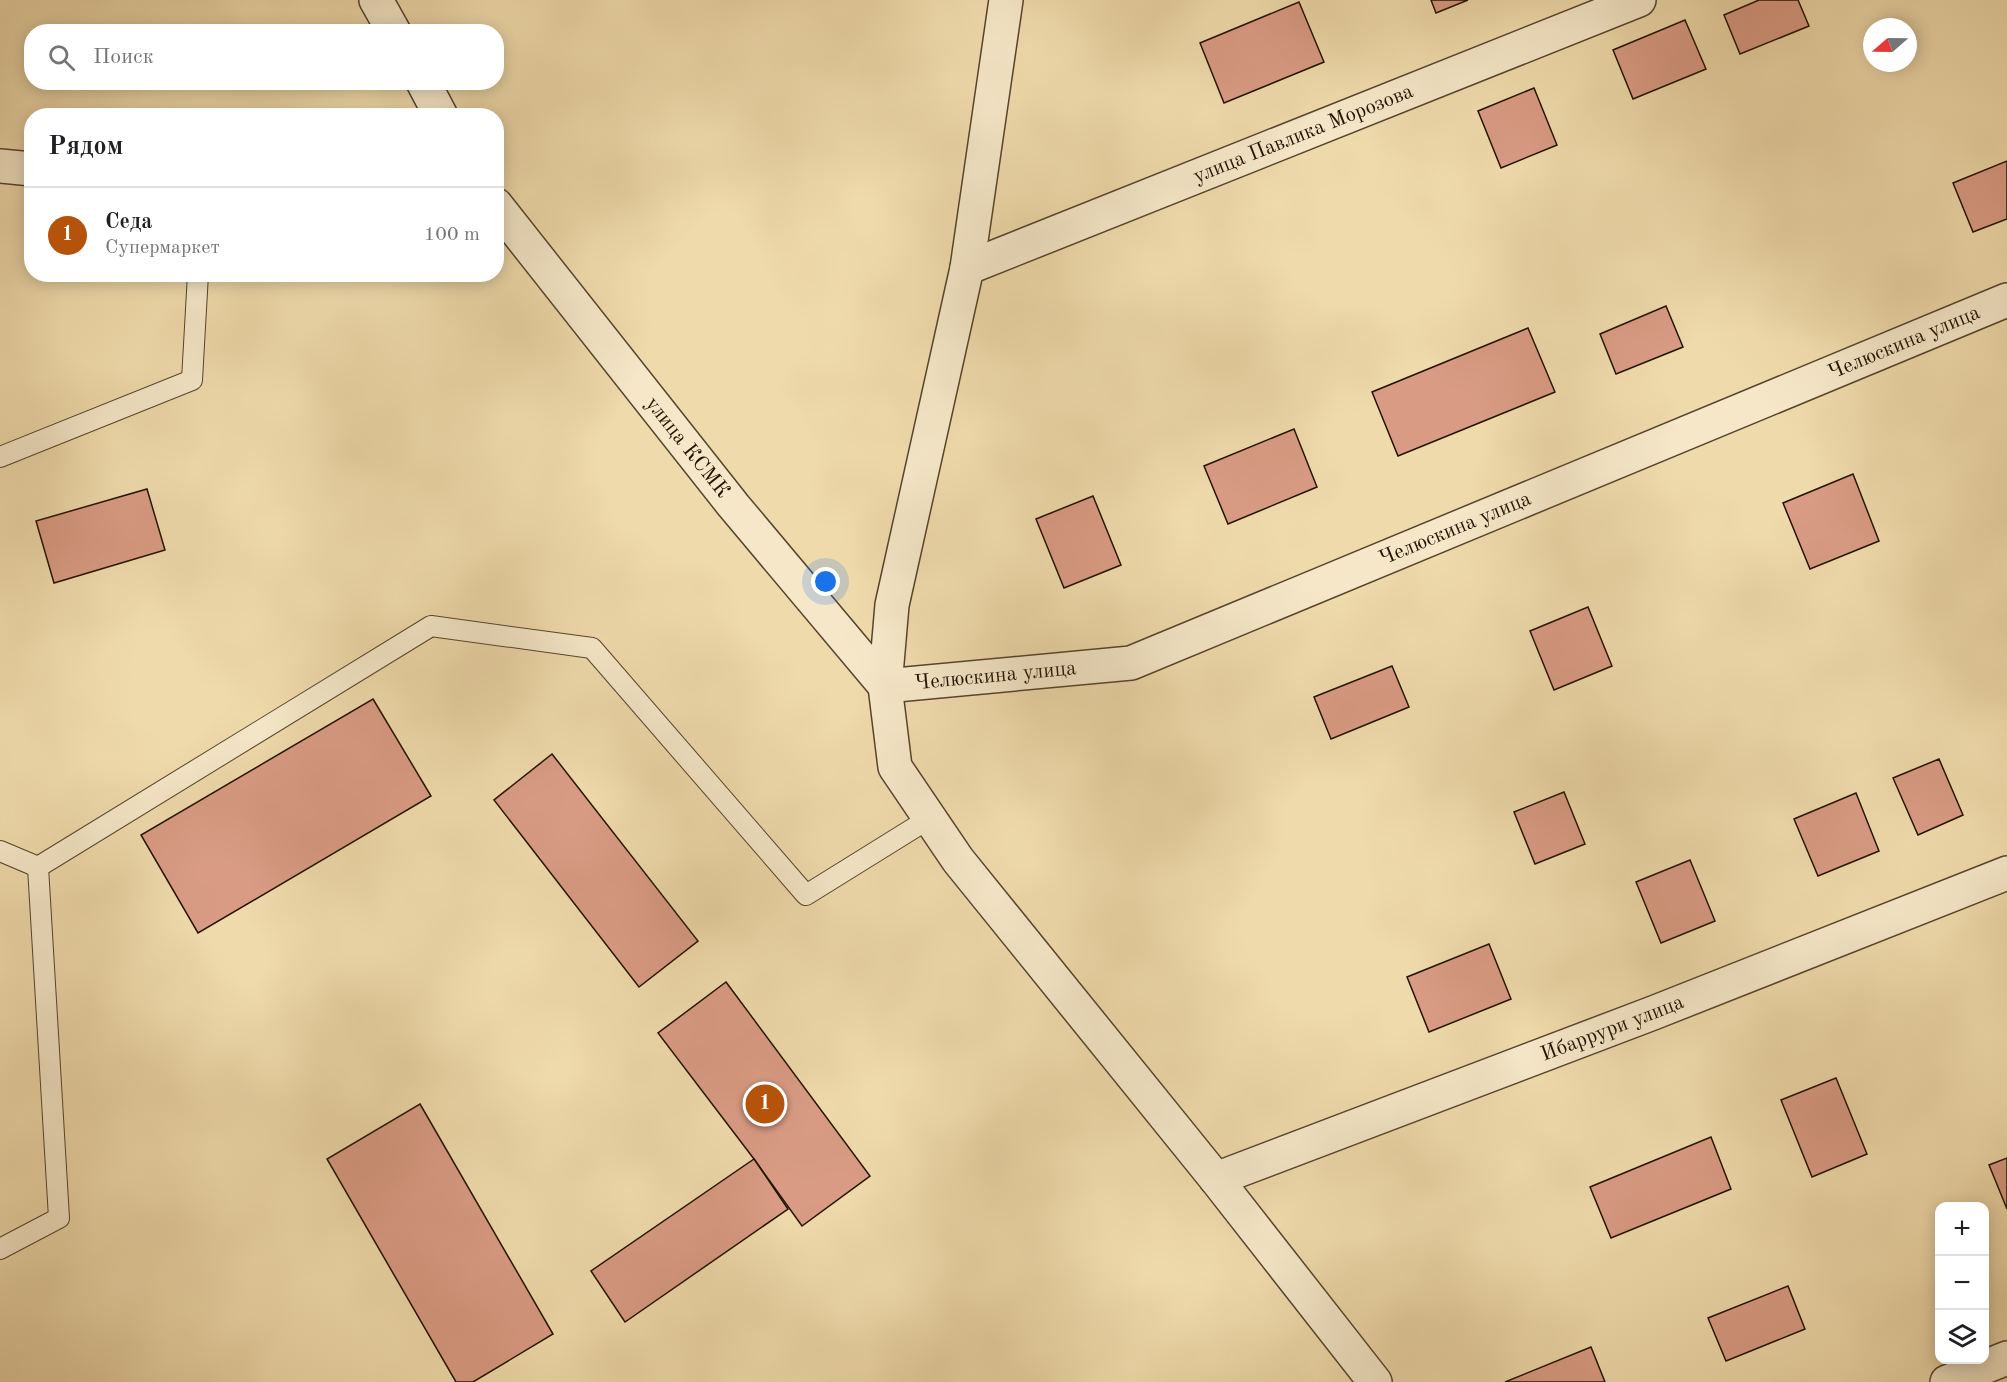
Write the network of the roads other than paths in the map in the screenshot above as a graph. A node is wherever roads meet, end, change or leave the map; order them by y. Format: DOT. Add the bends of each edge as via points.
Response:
graph roads {
  1 [pos="376,0"];
  2 [pos="1006,0"];
  3 [pos="1639,0"];
  4 [pos="390,24"];
  5 [pos="427,90"];
  6 [pos="437,108"];
  7 [pos="0,166"];
  8 [pos="24,168"];
  9 [pos="504,216"];
  10 [pos="967,268"];
  11 [pos="198,282"];
  12 [pos="2007,300"];
  13 [pos="0,457"];
  14 [pos="885,686"];
  15 [pos="930,818"];
  16 [pos="0,851"];
  17 [pos="38,867"];
  18 [pos="2007,873"];
  19 [pos="1216,1179"];
  20 [pos="0,1248"];
  21 [pos="2007,1358"];
  22 [pos="1375,1382"];
  23 [pos="1947,1382"];
  1 -- 4 [label="street"];
  2 -- 10 [label="street"];
  3 -- 10 [label="street, улица Павлика Морозова"];
  5 -- 6 [label="street"];
  7 -- 8 [label="street"];
  9 -- 14 [label="street, улица КСМК" via="734,505"];
  10 -- 14 [label="street" via="892,604"];
  11 -- 13 [label="lane" via="192,380"];
  12 -- 14 [label="street, Челюскина улица" via="1131,663"];
  14 -- 15 [label="street" via="895,767"];
  15 -- 17 [label="lane" via="806,895 592,648 431,626"];
  15 -- 19 [label="street" via="958,860"];
  16 -- 17 [label="lane"];
  17 -- 20 [label="lane" via="59,1218"];
  18 -- 19 [label="street, Ибаррури улица"];
  19 -- 22 [label="street"];
  21 -- 23 [label="street"];
}
